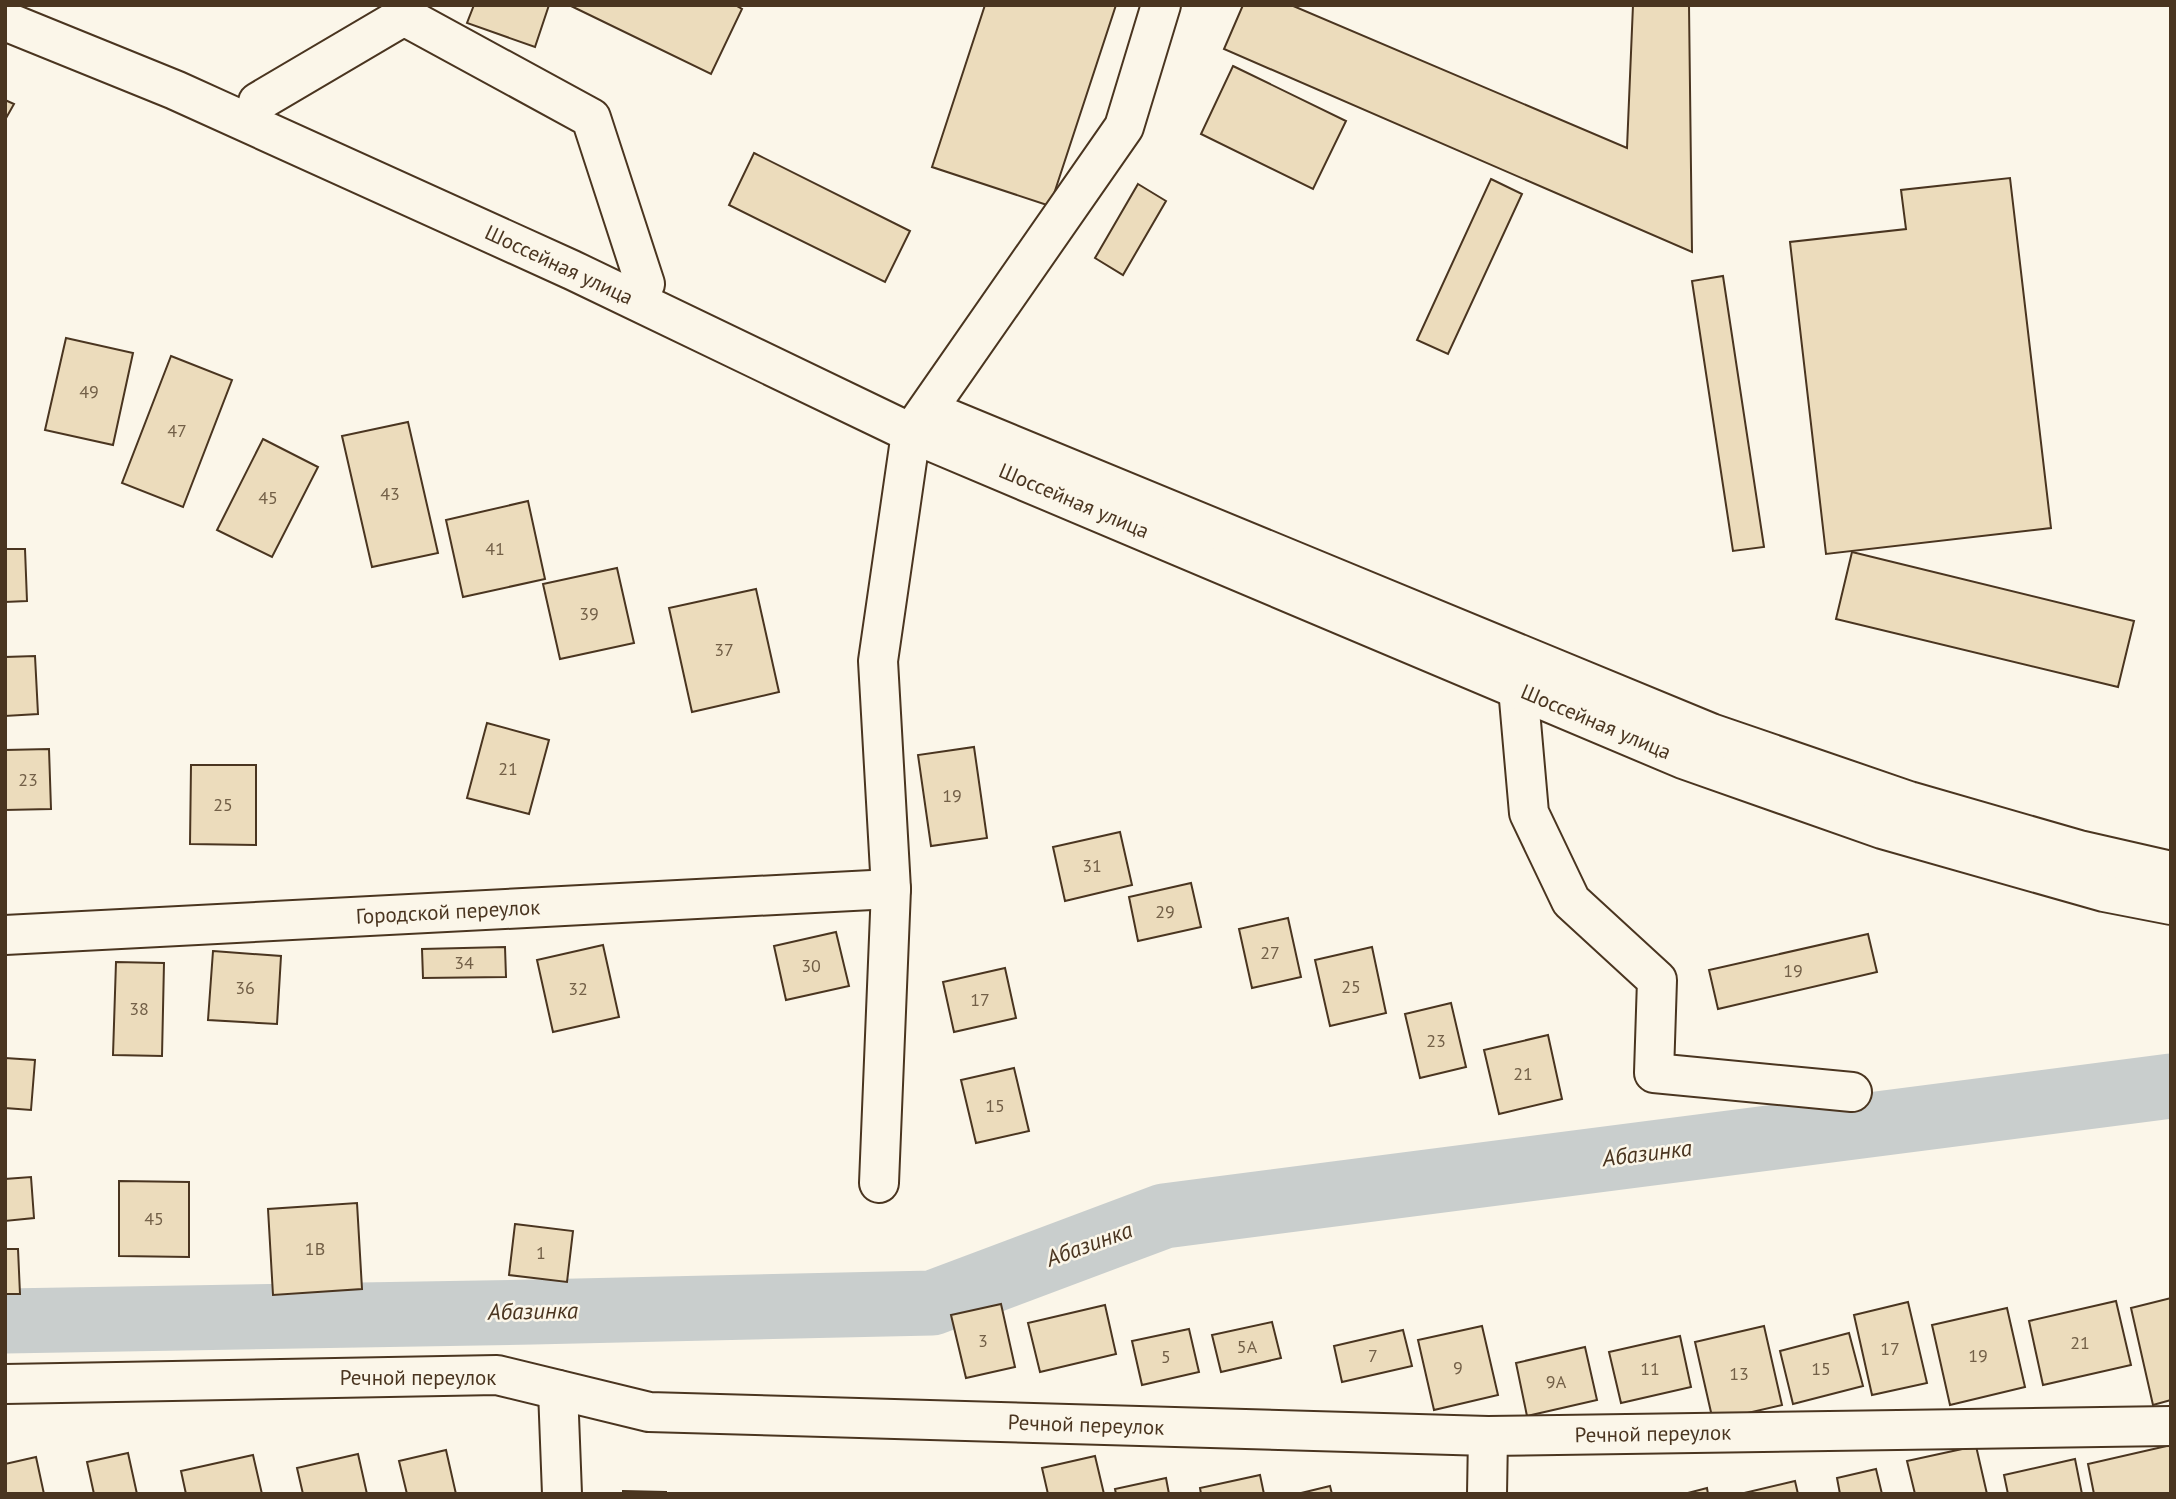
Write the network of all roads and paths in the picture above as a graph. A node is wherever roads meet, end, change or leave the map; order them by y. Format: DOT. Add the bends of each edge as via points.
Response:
graph roads {
  1 [pos="32,5"];
  2 [pos="1161,5"];
  3 [pos="5,21"];
  4 [pos="258,102"];
  5 [pos="645,284"];
  6 [pos="918,421"];
  7 [pos="1518,688"];
  8 [pos="2171,871"];
  9 [pos="891,889"];
  10 [pos="2171,905"];
  11 [pos="5,935"];
  12 [pos="1852,1092"];
  13 [pos="879,1183"];
  14 [pos="5,1384"];
  15 [pos="558,1390"];
  16 [pos="2171,1426"];
  17 [pos="1488,1436"];
  18 [pos="562,1494"];
  19 [pos="1487,1494"];
  1 -- 4 [label="main road, Шоссейная улица"];
  2 -- 6 [label="main road" via="1124,127"];
  3 -- 6 [label="main road, Шоссейная улица" via="175,90"];
  4 -- 5 [label="main road, Шоссейная улица" via="370,150"];
  4 -- 5 [label="main road" via="404,16 591,118"];
  5 -- 6 [label="main road, Шоссейная улица"];
  6 -- 7 [label="main road, Шоссейная улица"];
  6 -- 8 [label="main road, Шоссейная улица" via="1711,733 1909,801"];
  6 -- 9 [label="main road" via="878,661"];
  7 -- 10 [label="main road, Шоссейная улица" via="1684,760 1882,829 2104,892"];
  7 -- 12 [label="main road" via="1530,813 1571,901 1657,980 1654,1073"];
  9 -- 11 [label="main road, Городской переулок"];
  9 -- 13 [label="main road"];
  14 -- 15 [label="main road, Речной переулок" via="497,1375"];
  15 -- 17 [label="main road, Речной переулок" via="649,1412"];
  15 -- 18 [label="main road"];
  16 -- 17 [label="main road, Речной переулок"];
  17 -- 19 [label="main road"];
}
